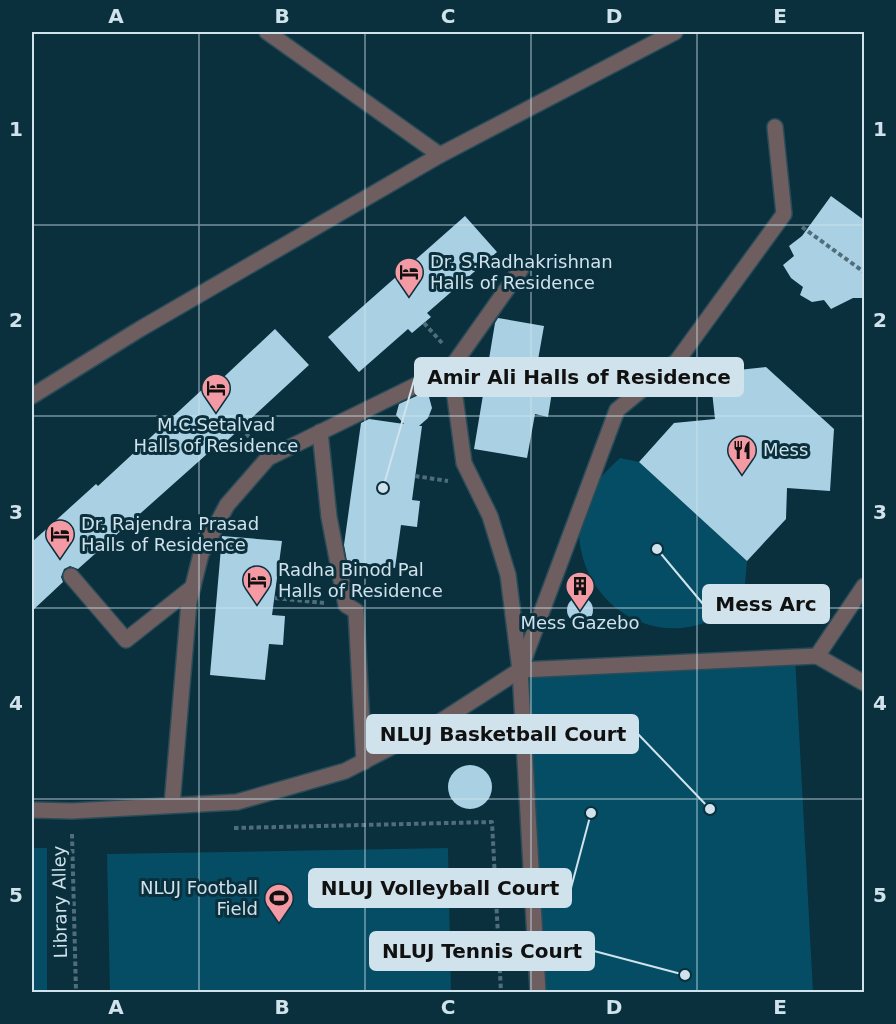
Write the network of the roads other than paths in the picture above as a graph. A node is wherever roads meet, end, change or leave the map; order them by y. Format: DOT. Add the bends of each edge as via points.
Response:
graph roads {
  1 [pos="267,32"];
  2 [pos="675,32"];
  3 [pos="775,127"];
  4 [pos="440,155"];
  5 [pos="521,269"];
  6 [pos="451,368"];
  7 [pos="32,396"];
  8 [pos="320,432"];
  9 [pos="71,576"];
  10 [pos="864,586"];
  11 [pos="193,587"];
  12 [pos="817,656"];
  13 [pos="520,670"];
  14 [pos="864,683"];
  15 [pos="364,762"];
  16 [pos="172,805"];
  17 [pos="32,810"];
  18 [pos="538,993"];
  1 -- 4 [label="street"];
  2 -- 4 [label="street"];
  3 -- 13 [label="street" via="784,214 677,361 620,408"];
  4 -- 7 [label="street"];
  5 -- 6 [label="street"];
  6 -- 8 [label="street"];
  6 -- 13 [label="street" via="464,463 490,516 508,575"];
  8 -- 11 [label="street" via="268,458 227,505 201,554"];
  8 -- 15 [label="street" via="329,517 346,606 356,611"];
  9 -- 11 [label="street" via="126,640"];
  10 -- 12 [label="street"];
  11 -- 16 [label="street"];
  12 -- 13 [label="street"];
  12 -- 14 [label="street"];
  13 -- 15 [label="street" via="438,723"];
  13 -- 18 [label="street"];
  15 -- 16 [label="street" via="345,771 237,801"];
  16 -- 17 [label="street"];
}
